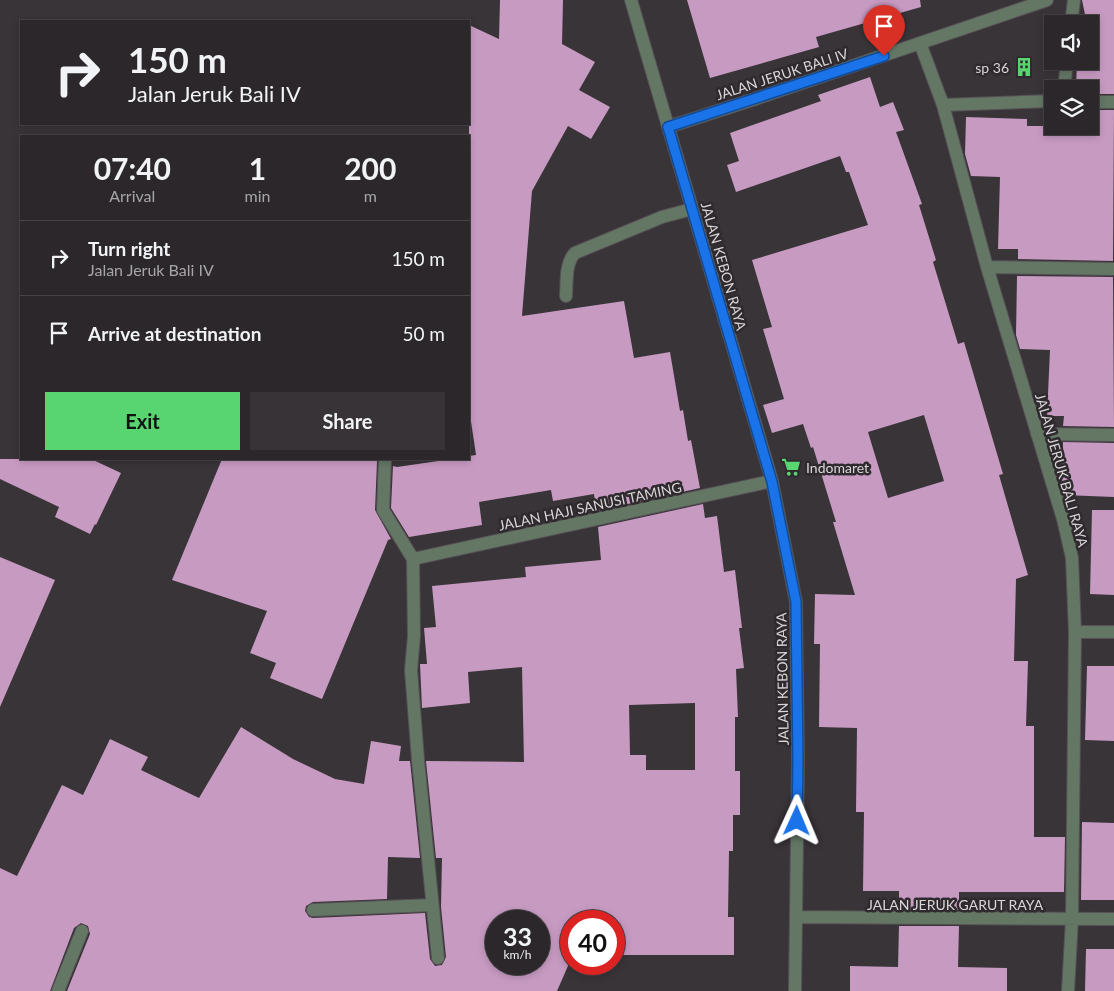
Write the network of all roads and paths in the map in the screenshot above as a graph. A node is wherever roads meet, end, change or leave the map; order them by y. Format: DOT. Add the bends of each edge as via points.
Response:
graph roads {
  1 [pos="631,0"];
  2 [pos="1047,0"];
  3 [pos="1074,0"];
  4 [pos="1073,15"];
  5 [pos="920,43"];
  6 [pos="1044,101"];
  7 [pos="1099,102"];
  8 [pos="1114,102"];
  9 [pos="943,105"];
  10 [pos="668,127"];
  11 [pos="692,209"];
  12 [pos="987,267"];
  13 [pos="1114,269"];
  14 [pos="566,296"];
  15 [pos="1037,434"];
  16 [pos="1114,435"];
  17 [pos="385,460"];
  18 [pos="772,482"];
  19 [pos="413,559"];
  20 [pos="1075,632"];
  21 [pos="1114,632"];
  22 [pos="432,905"];
  23 [pos="313,910"];
  24 [pos="796,917"];
  25 [pos="1114,919"];
  26 [pos="1072,920"];
  27 [pos="82,931"];
  28 [pos="438,958"];
  29 [pos="58,991"];
  30 [pos="795,991"];
  31 [pos="1068,991"];
  1 -- 10 [label="street, JALAN KEBON RAYA"];
  2 -- 5 [label="street, JALAN JERUK BALI IV"];
  3 -- 4 [label="street"];
  5 -- 9 [label="street, JALAN JERUK BALI RAYA"];
  5 -- 10 [label="street, JALAN JERUK BALI IV"];
  6 -- 9 [label="street"];
  7 -- 8 [label="street"];
  9 -- 12 [label="street, JALAN JERUK BALI RAYA"];
  10 -- 11 [label="street, JALAN KEBON RAYA"];
  11 -- 14 [label="street" via="662,217 575,253 568,266"];
  11 -- 18 [label="street, JALAN KEBON RAYA"];
  12 -- 13 [label="street"];
  12 -- 15 [label="street, JALAN JERUK BALI RAYA"];
  15 -- 16 [label="street"];
  15 -- 20 [label="street, JALAN JERUK BALI RAYA" via="1072,558"];
  17 -- 19 [label="street" via="383,510"];
  18 -- 19 [label="street, JALAN HAJI SANUSI TAMING"];
  18 -- 24 [label="street, JALAN KEBON RAYA" via="796,602"];
  19 -- 22 [label="street" via="412,670"];
  20 -- 21 [label="street"];
  20 -- 26 [label="street, JALAN JERUK BALI RAYA"];
  22 -- 23 [label="street"];
  22 -- 28 [label="street"];
  24 -- 26 [label="street, JALAN JERUK GARUT RAYA"];
  24 -- 30 [label="street, JALAN KEBON RAYA"];
  25 -- 26 [label="street, JALAN JERUK GARUT RAYA"];
  26 -- 31 [label="street, JALAN JERUK BALI RAYA"];
  27 -- 29 [label="street"];
}
